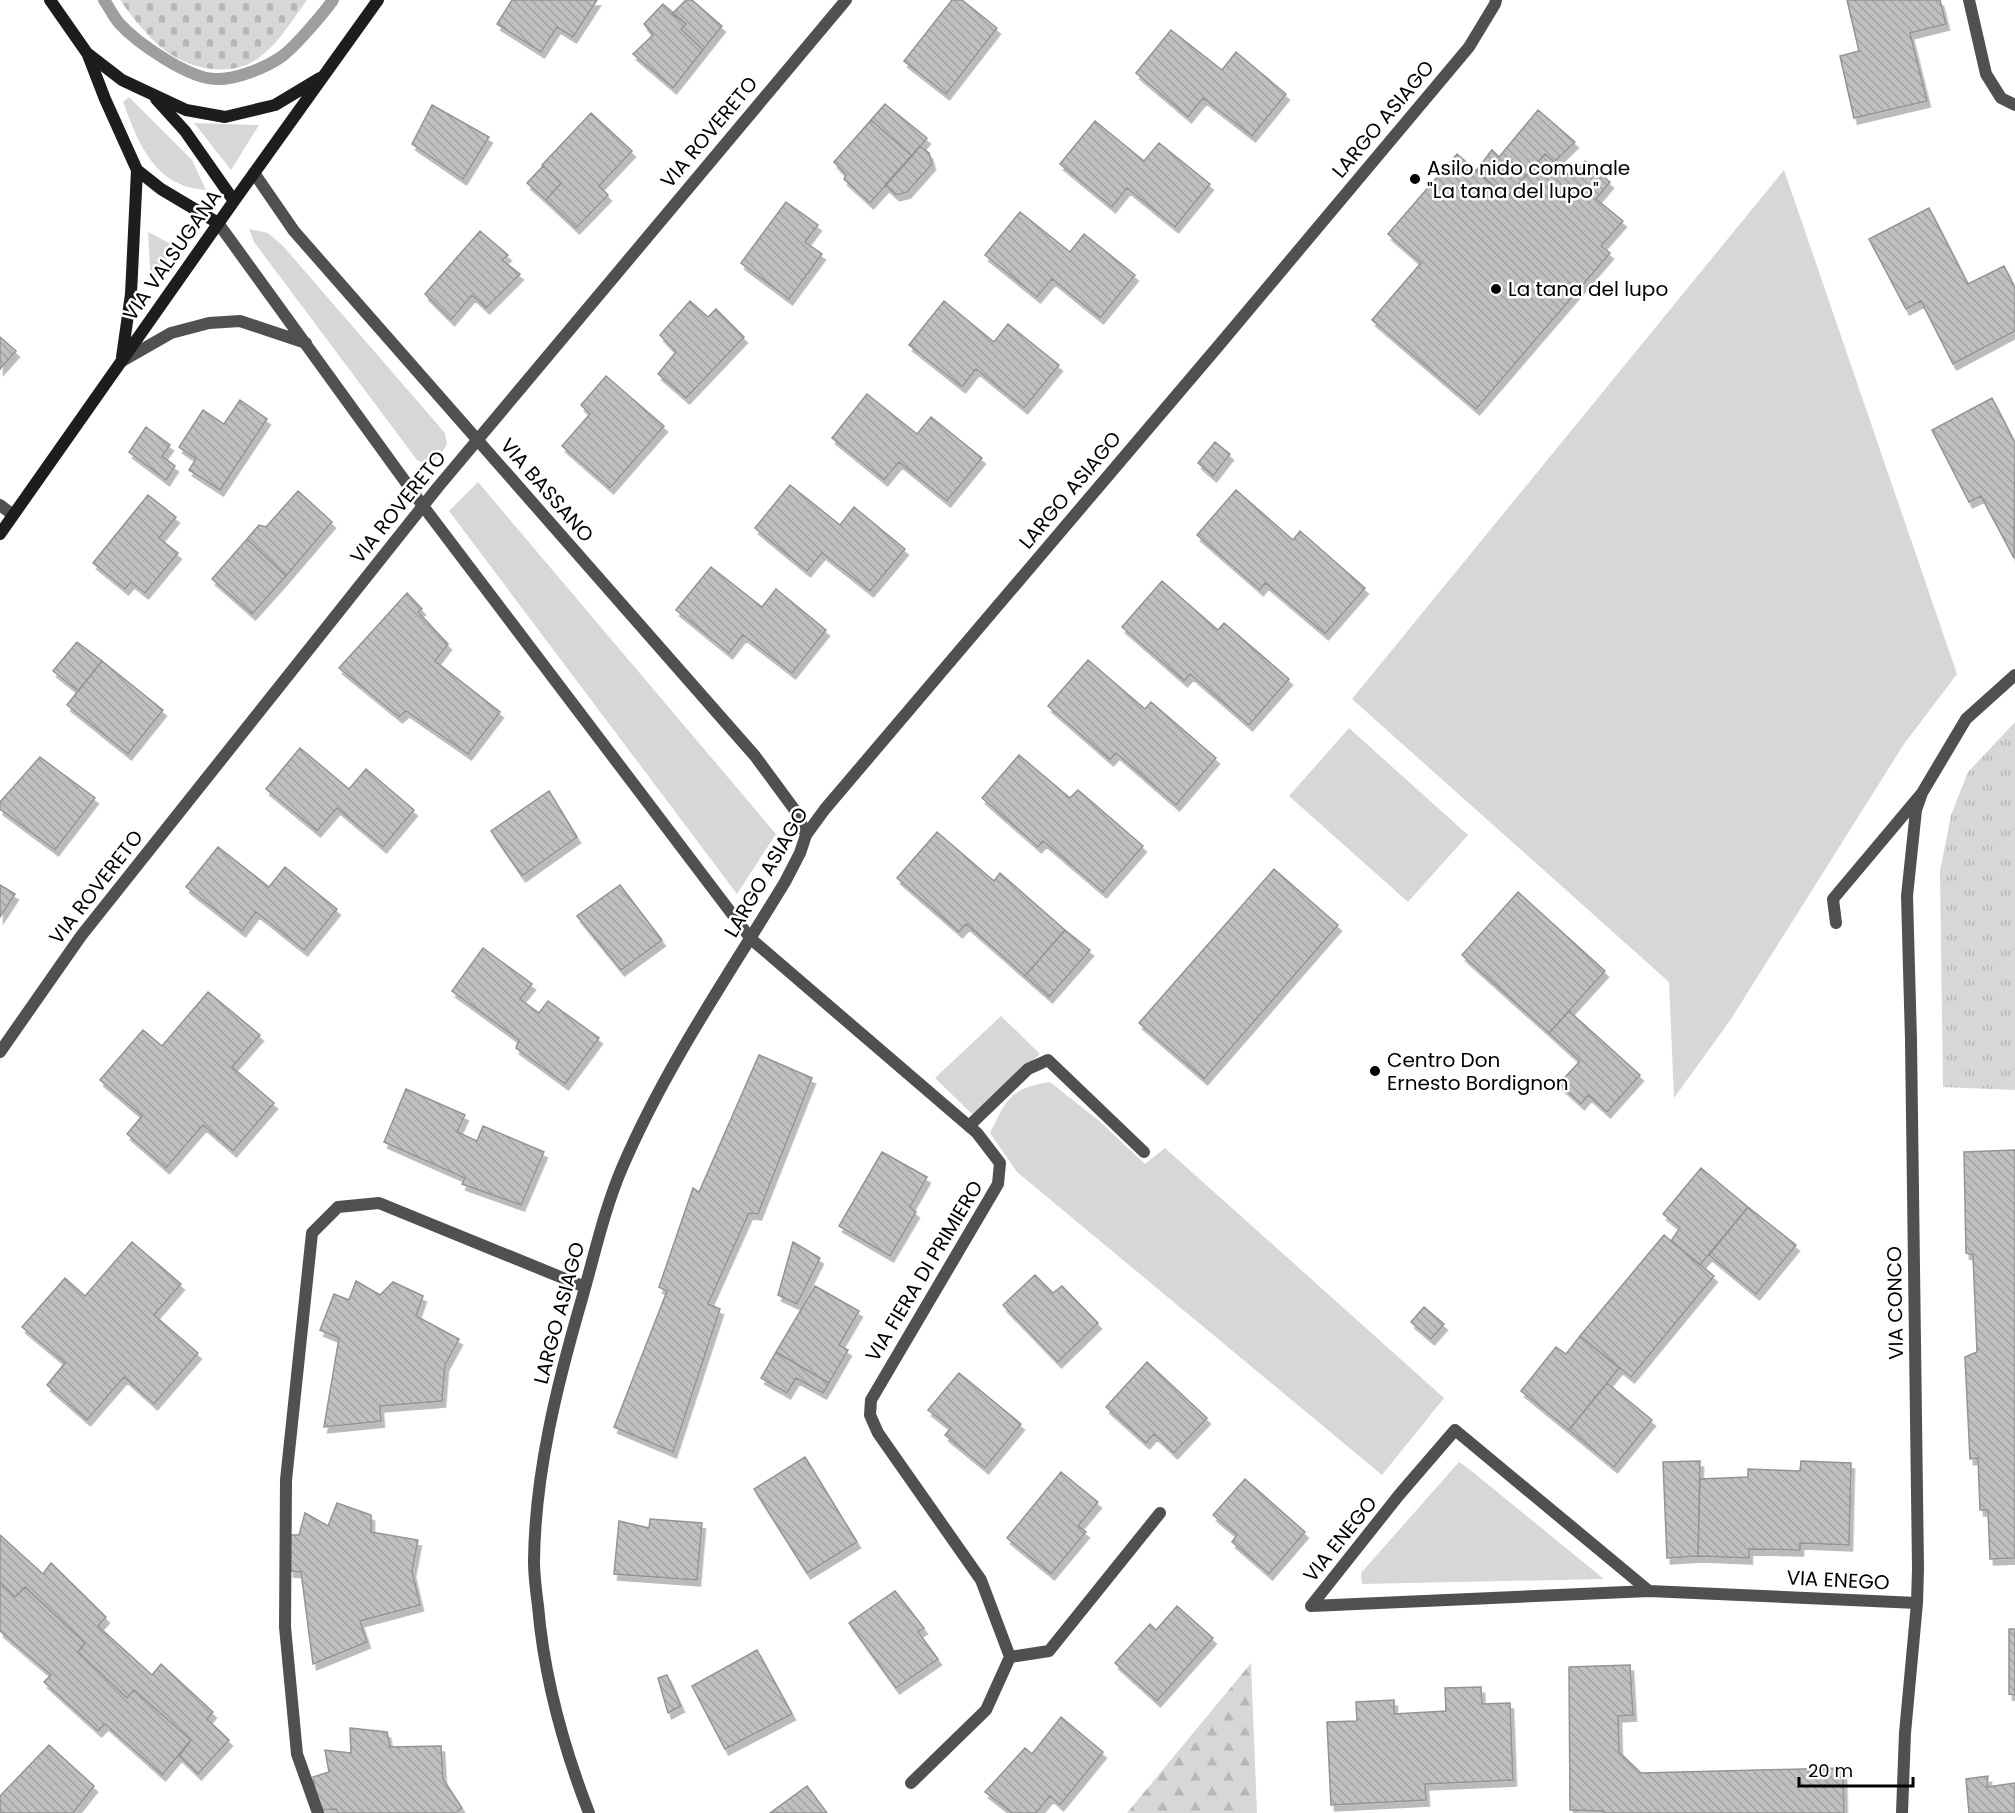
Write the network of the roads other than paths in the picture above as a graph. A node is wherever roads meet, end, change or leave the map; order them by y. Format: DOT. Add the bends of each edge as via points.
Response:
graph roads {
  1 [pos="50,0"];
  2 [pos="378,0"];
  3 [pos="846,0"];
  4 [pos="1496,0"];
  5 [pos="1969,0"];
  6 [pos="87,53"];
  7 [pos="324,76"];
  8 [pos="153,96"];
  9 [pos="2015,105"];
  10 [pos="137,170"];
  11 [pos="254,173"];
  12 [pos="234,201"];
  13 [pos="218,223"];
  14 [pos="306,343"];
  15 [pos="121,361"];
  16 [pos="477,440"];
  17 [pos="0,505"];
  18 [pos="423,506"];
  19 [pos="13,515"];
  20 [pos="0,534"];
  21 [pos="2015,675"];
  22 [pos="1922,793"];
  23 [pos="806,835"];
  24 [pos="1836,923"];
  25 [pos="751,939"];
  26 [pos="0,1052"];
  27 [pos="969,1126"];
  28 [pos="1144,1152"];
  29 [pos="585,1287"];
  30 [pos="1160,1514"];
  31 [pos="1649,1591"];
  32 [pos="1917,1603"];
  33 [pos="1010,1657"];
  34 [pos="911,1783"];
  35 [pos="318,1813"];
  36 [pos="589,1813"];
  37 [pos="1902,1813"];
  1 -- 6 [label="street"];
  2 -- 7 [label="street, VIA VALSUGANA"];
  3 -- 16 [label="street, VIA ROVERETO"];
  4 -- 23 [label="street, LARGO ASIAGO" via="1469,47"];
  5 -- 9 [label="street" via="1986,74 2001,98"];
  6 -- 8 [label="street" via="122,80"];
  6 -- 10 [label="street"];
  7 -- 8 [label="street" via="275,105 225,117 186,110"];
  7 -- 11 [label="street, VIA VALSUGANA"];
  8 -- 12 [label="street" via="185,131"];
  10 -- 13 [label="street"];
  10 -- 15 [label="street" via="131,294"];
  11 -- 12 [label="street, VIA VALSUGANA"];
  11 -- 16 [label="street, VIA BASSANO" via="294,231"];
  12 -- 13 [label="street, VIA VALSUGANA"];
  13 -- 14 [label="street"];
  13 -- 15 [label="street, VIA VALSUGANA"];
  14 -- 15 [label="street" via="240,321 209,323 171,333"];
  14 -- 18 [label="street"];
  15 -- 19 [label="street, VIA VALSUGANA"];
  16 -- 18 [label="street, VIA ROVERETO"];
  16 -- 23 [label="street, VIA BASSANO" via="755,756 797,813"];
  17 -- 19 [label="street"];
  18 -- 25 [label="street"];
  18 -- 26 [label="street, VIA ROVERETO" via="81,936"];
  19 -- 20 [label="street, VIA VALSUGANA"];
  21 -- 22 [label="street" via="1966,719"];
  22 -- 24 [label="street" via="1833,899"];
  22 -- 32 [label="street, VIA CONCO" via="1916,810 1907,896"];
  23 -- 25 [label="street, LARGO ASIAGO" via="795,863"];
  25 -- 27 [label="street, VIA FIERA DI PRIMIERO"];
  25 -- 29 [label="street, LARGO ASIAGO" via="665,1080 621,1168"];
  27 -- 28 [label="street" via="1028,1069 1048,1060"];
  27 -- 33 [label="street, VIA FIERA DI PRIMIERO" via="1000,1163 998,1184 871,1400 870,1415 878,1434 981,1580"];
  29 -- 35 [label="street" via="379,1203 338,1208 312,1233 286,1480 285,1627 297,1754"];
  29 -- 36 [label="street, LARGO ASIAGO" via="562,1368 550,1430 534,1563 542,1650 556,1710"];
  30 -- 33 [label="street" via="1049,1651"];
  31 -- 31 [label="street, VIA ENEGO" via="1602,1593 1311,1606 1455,1430"];
  31 -- 32 [label="street, VIA ENEGO"];
  32 -- 37 [label="street, VIA CONCO"];
  33 -- 34 [label="street" via="986,1710"];
}
